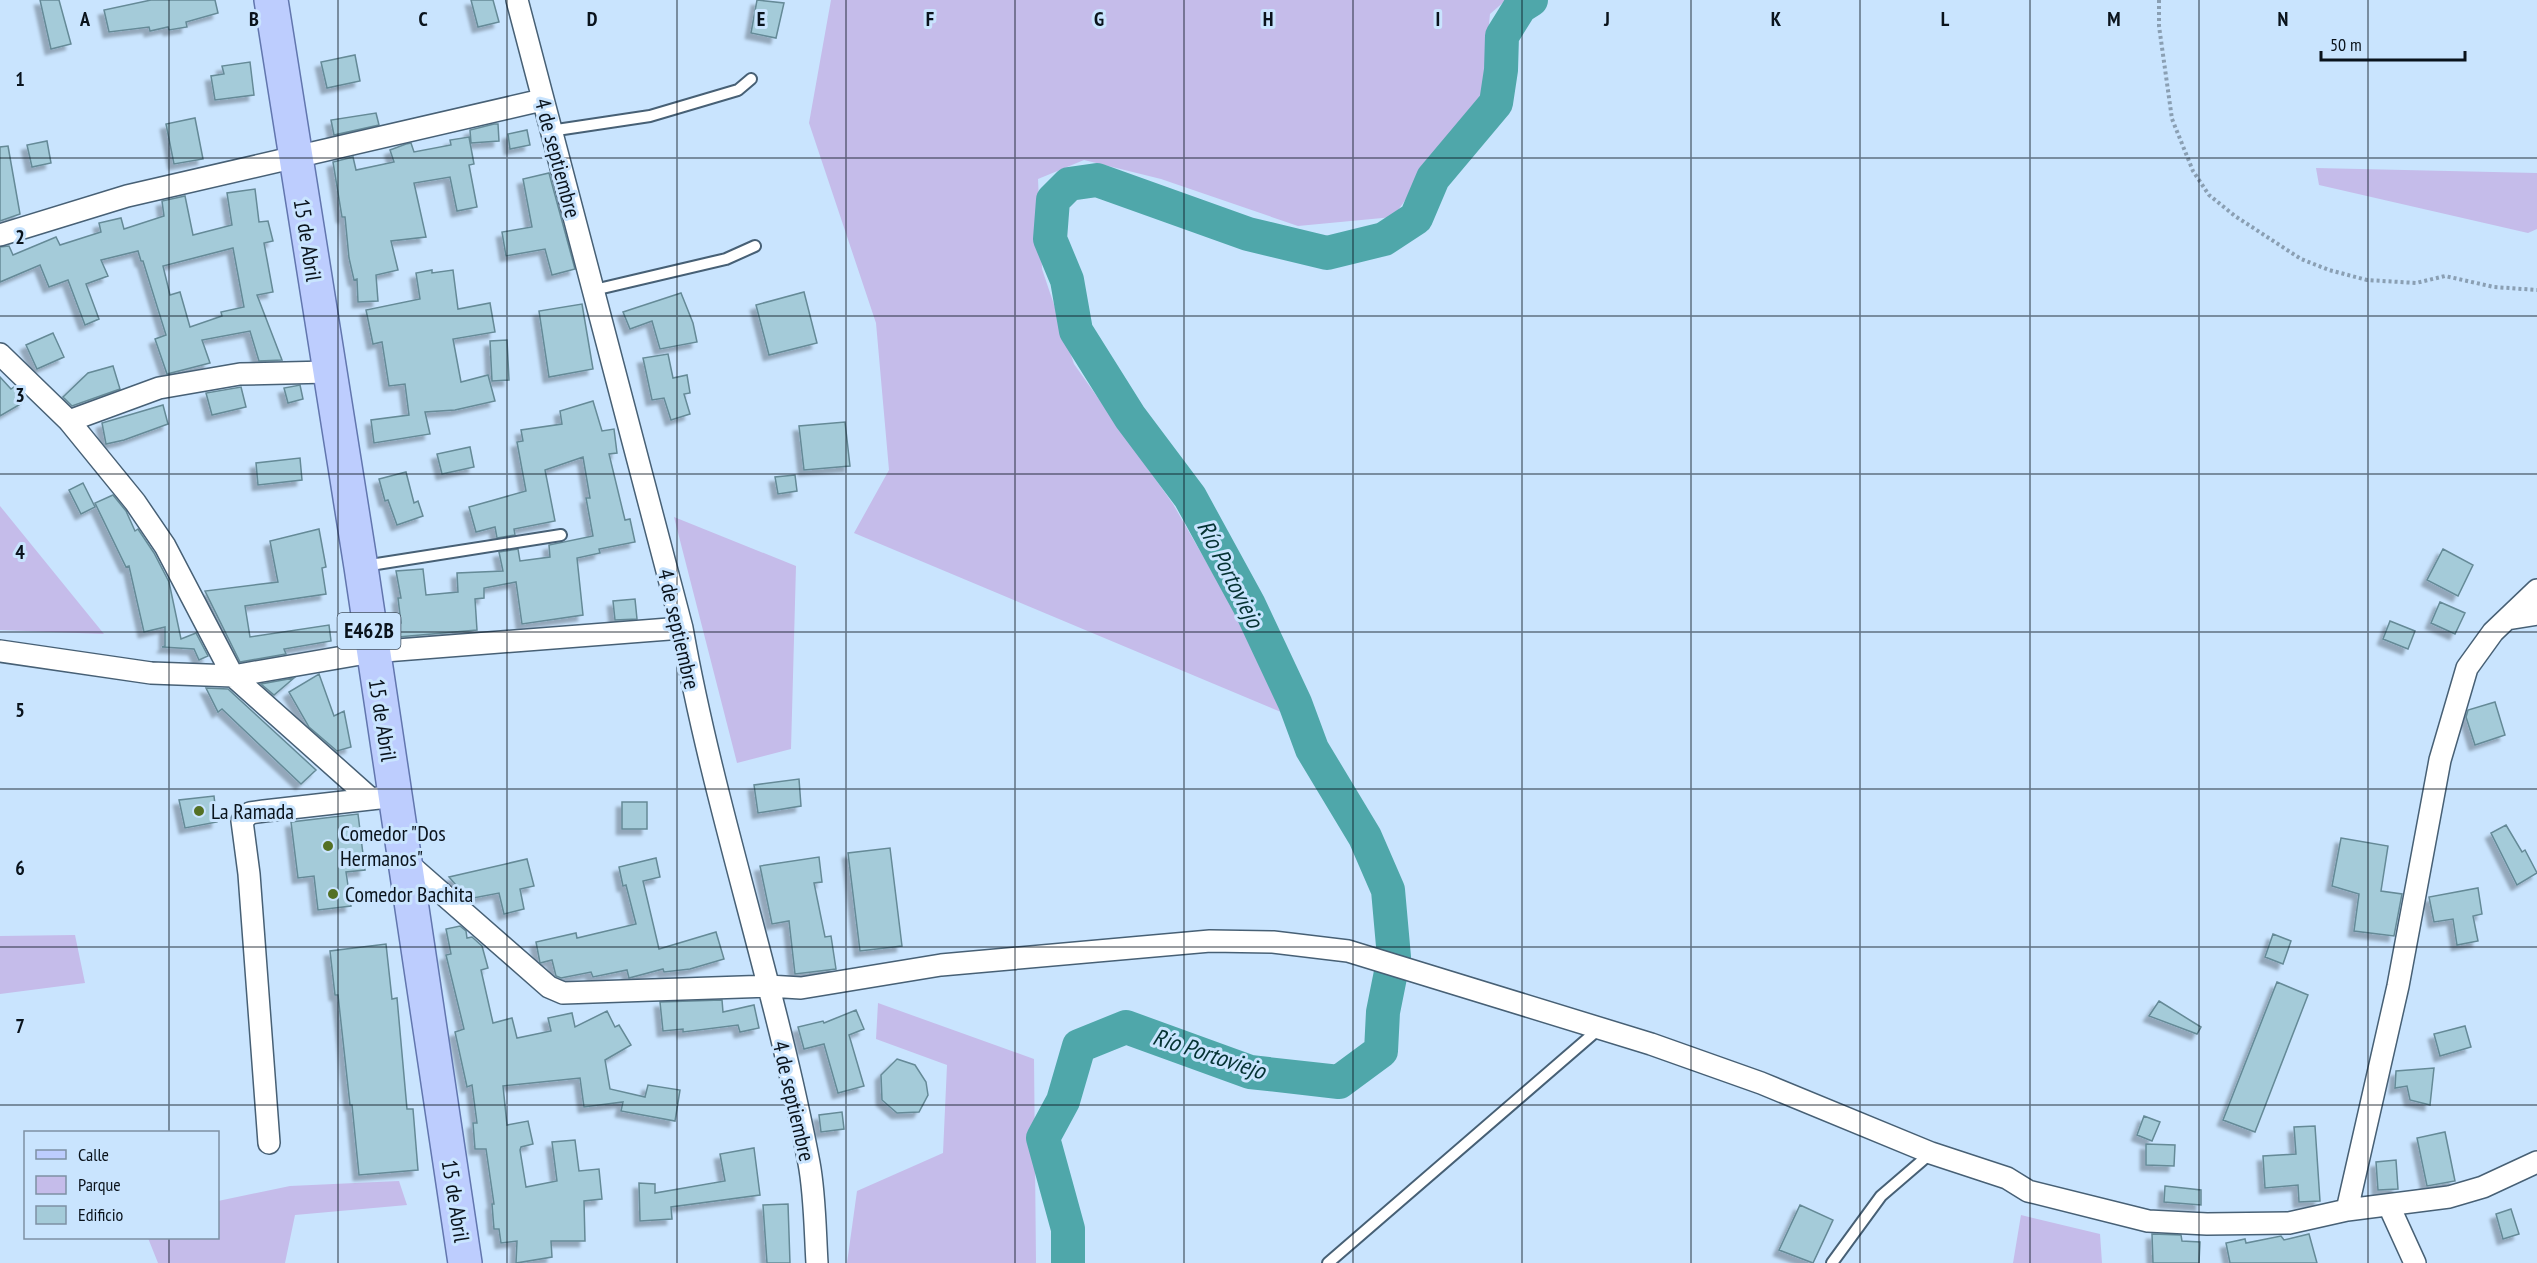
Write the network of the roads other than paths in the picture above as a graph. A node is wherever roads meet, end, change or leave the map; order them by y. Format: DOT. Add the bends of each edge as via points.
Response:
graph roads {
  1 [pos="271,0"];
  2 [pos="520,2"];
  3 [pos="751,79"];
  4 [pos="542,100"];
  5 [pos="550,131"];
  6 [pos="295,156"];
  7 [pos="0,235"];
  8 [pos="754,246"];
  9 [pos="594,290"];
  10 [pos="0,354"];
  11 [pos="328,372"];
  12 [pos="69,421"];
  13 [pos="561,535"];
  14 [pos="360,567"];
  15 [pos="2537,590"];
  16 [pos="2537,614"];
  17 [pos="2507,619"];
  18 [pos="682,628"];
  19 [pos="0,651"];
  20 [pos="372,652"];
  21 [pos="233,676"];
  22 [pos="383,798"];
  23 [pos="404,860"];
  24 [pos="768,986"];
  25 [pos="1600,1028"];
  26 [pos="269,1143"];
  27 [pos="1931,1153"];
  28 [pos="2537,1162"];
  29 [pos="2389,1206"];
  30 [pos="2347,1210"];
  31 [pos="465,1263"];
  32 [pos="818,1263"];
  33 [pos="1328,1263"];
  34 [pos="1832,1263"];
  35 [pos="2415,1263"];
  1 -- 6 [label="main road, 15 de Abril / E462B"];
  2 -- 4 [label="street, 4 de septiembre"];
  3 -- 5 [label="lane" via="738,90 651,116"];
  4 -- 5 [label="street, 4 de septiembre"];
  4 -- 6 [label="street"];
  5 -- 9 [label="street, 4 de septiembre"];
  6 -- 7 [label="street" via="127,196"];
  6 -- 11 [label="main road, 15 de Abril / E462B"];
  8 -- 9 [label="lane" via="726,259"];
  9 -- 18 [label="street, 4 de septiembre"];
  10 -- 12 [label="street"];
  11 -- 12 [label="street" via="240,374 159,388"];
  11 -- 14 [label="main road, 15 de Abril / E462B"];
  12 -- 21 [label="street" via="135,502 165,546"];
  13 -- 14 [label="lane"];
  14 -- 20 [label="main road, 15 de Abril / E462B"];
  15 -- 17 [label="street"];
  16 -- 17 [label="street"];
  17 -- 30 [label="street" via="2467,668 2440,760 2398,986"];
  18 -- 20 [label="street"];
  18 -- 24 [label="street, 4 de septiembre" via="693,690"];
  19 -- 21 [label="street" via="151,673"];
  20 -- 21 [label="street"];
  20 -- 22 [label="main road, 15 de Abril / E462B"];
  21 -- 22 [label="street"];
  22 -- 23 [label="main road, 15 de Abril / E462B"];
  22 -- 26 [label="street" via="250,813 242,821"];
  23 -- 24 [label="street" via="549,987 562,993"];
  23 -- 31 [label="main road, 15 de Abril / E462B"];
  24 -- 25 [label="street" via="801,988 941,966 1210,941 1273,942 1348,951"];
  24 -- 32 [label="street, 4 de septiembre" via="809,1165"];
  25 -- 27 [label="street" via="1761,1083"];
  25 -- 33 [label="lane"];
  27 -- 30 [label="street" via="2007,1178 2028,1191 2148,1221 2289,1223"];
  27 -- 34 [label="lane" via="1881,1196"];
  28 -- 29 [label="street" via="2457,1195"];
  29 -- 30 [label="street"];
  29 -- 35 [label="street"];
}
